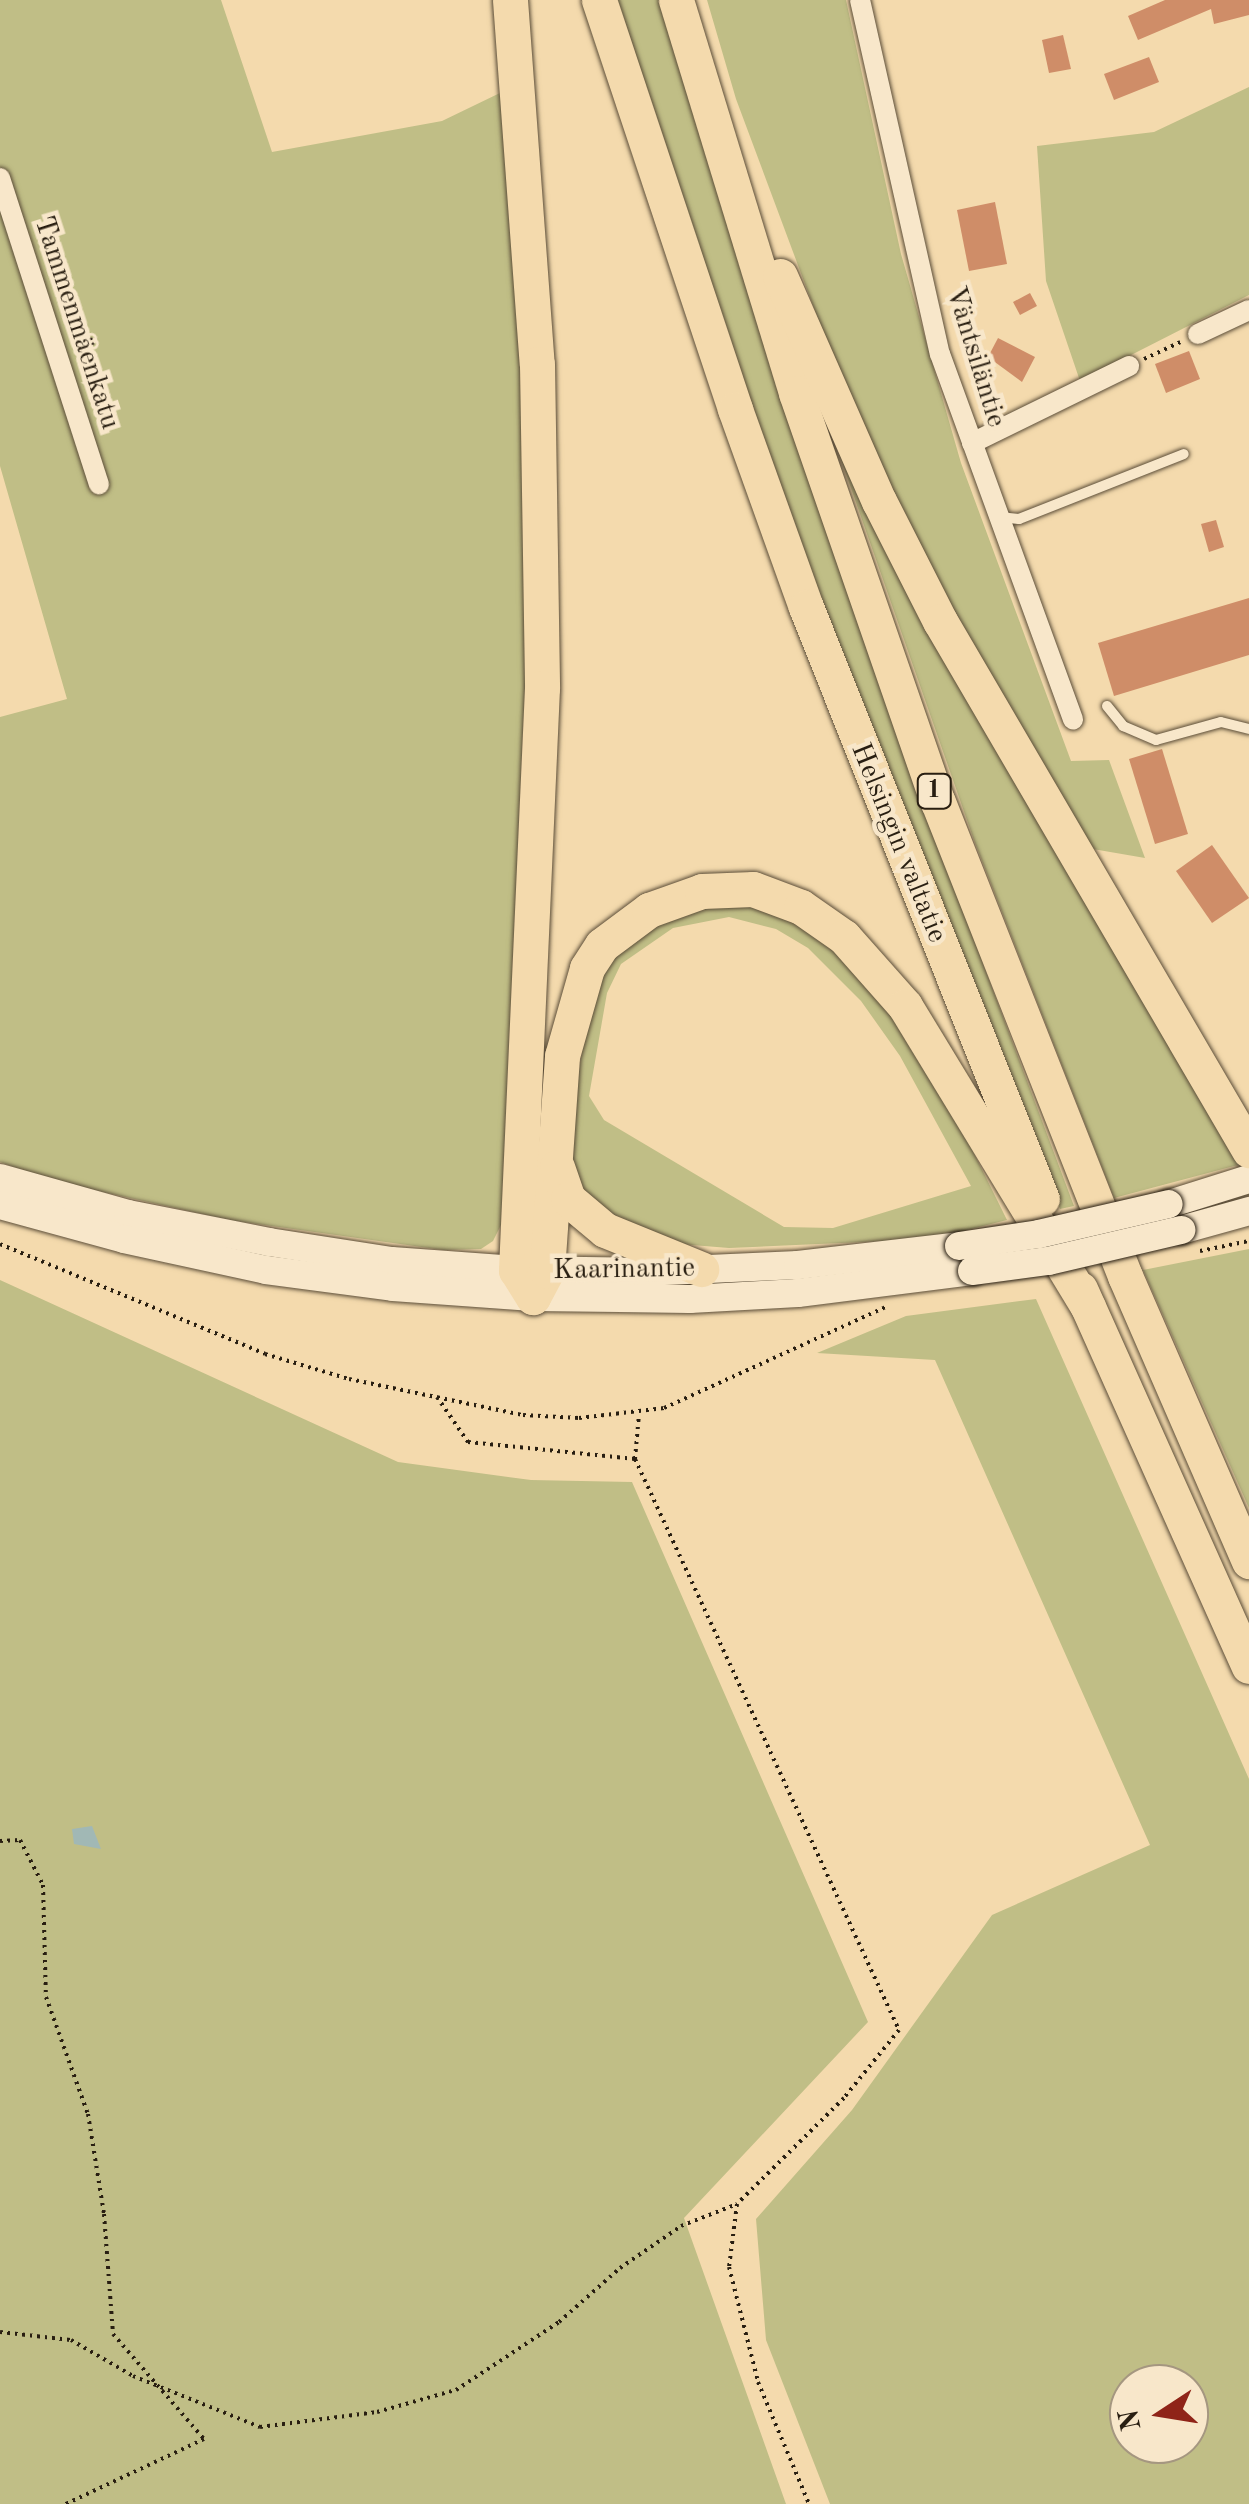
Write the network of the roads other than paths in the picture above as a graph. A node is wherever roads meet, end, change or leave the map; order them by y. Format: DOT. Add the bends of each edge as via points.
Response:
graph roads {
  1 [pos="510,0"];
  2 [pos="599,0"];
  3 [pos="676,0"];
  4 [pos="860,0"];
  5 [pos="710,120"];
  6 [pos="0,178"];
  7 [pos="1249,310"];
  8 [pos="1198,334"];
  9 [pos="1130,366"];
  10 [pos="972,443"];
  11 [pos="1184,454"];
  12 [pos="99,484"];
  13 [pos="998,516"];
  14 [pos="1107,706"];
  15 [pos="1073,720"];
  16 [pos="1249,729"];
  17 [pos="1249,1150"];
  18 [pos="557,1166"];
  19 [pos="0,1178"];
  20 [pos="1249,1179"];
  21 [pos="0,1205"];
  22 [pos="1249,1210"];
  23 [pos="965,1259"];
  24 [pos="701,1270"];
  25 [pos="532,1279"];
  26 [pos="1088,1307"];
  27 [pos="1249,1560"];
  28 [pos="1249,1666"];
  1 -- 25 [label="highway" via="537,364 542,688"];
  2 -- 26 [label="highway, Helsingin valtatie / 1" via="806,607"];
  3 -- 5 [label="highway, Helsingin valtatie / 1"];
  4 -- 10 [label="street, Väntsiläntie" via="940,354"];
  5 -- 17 [label="highway" via="940,621"];
  5 -- 27 [label="highway, Helsingin valtatie / 1" via="802,411 938,802 1125,1276"];
  6 -- 12 [label="street, Tammenmäenkatu"];
  7 -- 8 [label="street"];
  9 -- 10 [label="street"];
  10 -- 13 [label="street, Väntsiläntie"];
  11 -- 13 [label="lane" via="1019,519"];
  13 -- 15 [label="street, Väntsiläntie"];
  14 -- 16 [label="lane" via="1124,726 1156,740 1222,722"];
  18 -- 24 [label="highway" via="568,1198 604,1230"];
  18 -- 25 [label="highway"];
  18 -- 26 [label="highway" via="568,1023 594,956 625,926 678,896 752,890 801,907 844,937 905,1006"];
  19 -- 25 [label="main road, Kaarinantie" via="128,1214 269,1242"];
  20 -- 23 [label="main road, Kaarinantie, bridge"];
  21 -- 25 [label="main road, Kaarinantie" via="266,1270 392,1287"];
  22 -- 23 [label="main road, Kaarinantie, bridge" via="1185,1241 1048,1260"];
  23 -- 24 [label="main road, Kaarinantie"];
  23 -- 25 [label="main road, Kaarinantie" via="798,1293 690,1299"];
  24 -- 25 [label="main road, Kaarinantie"];
  26 -- 28 [label="highway, Helsingin valtatie / 1"];
}
